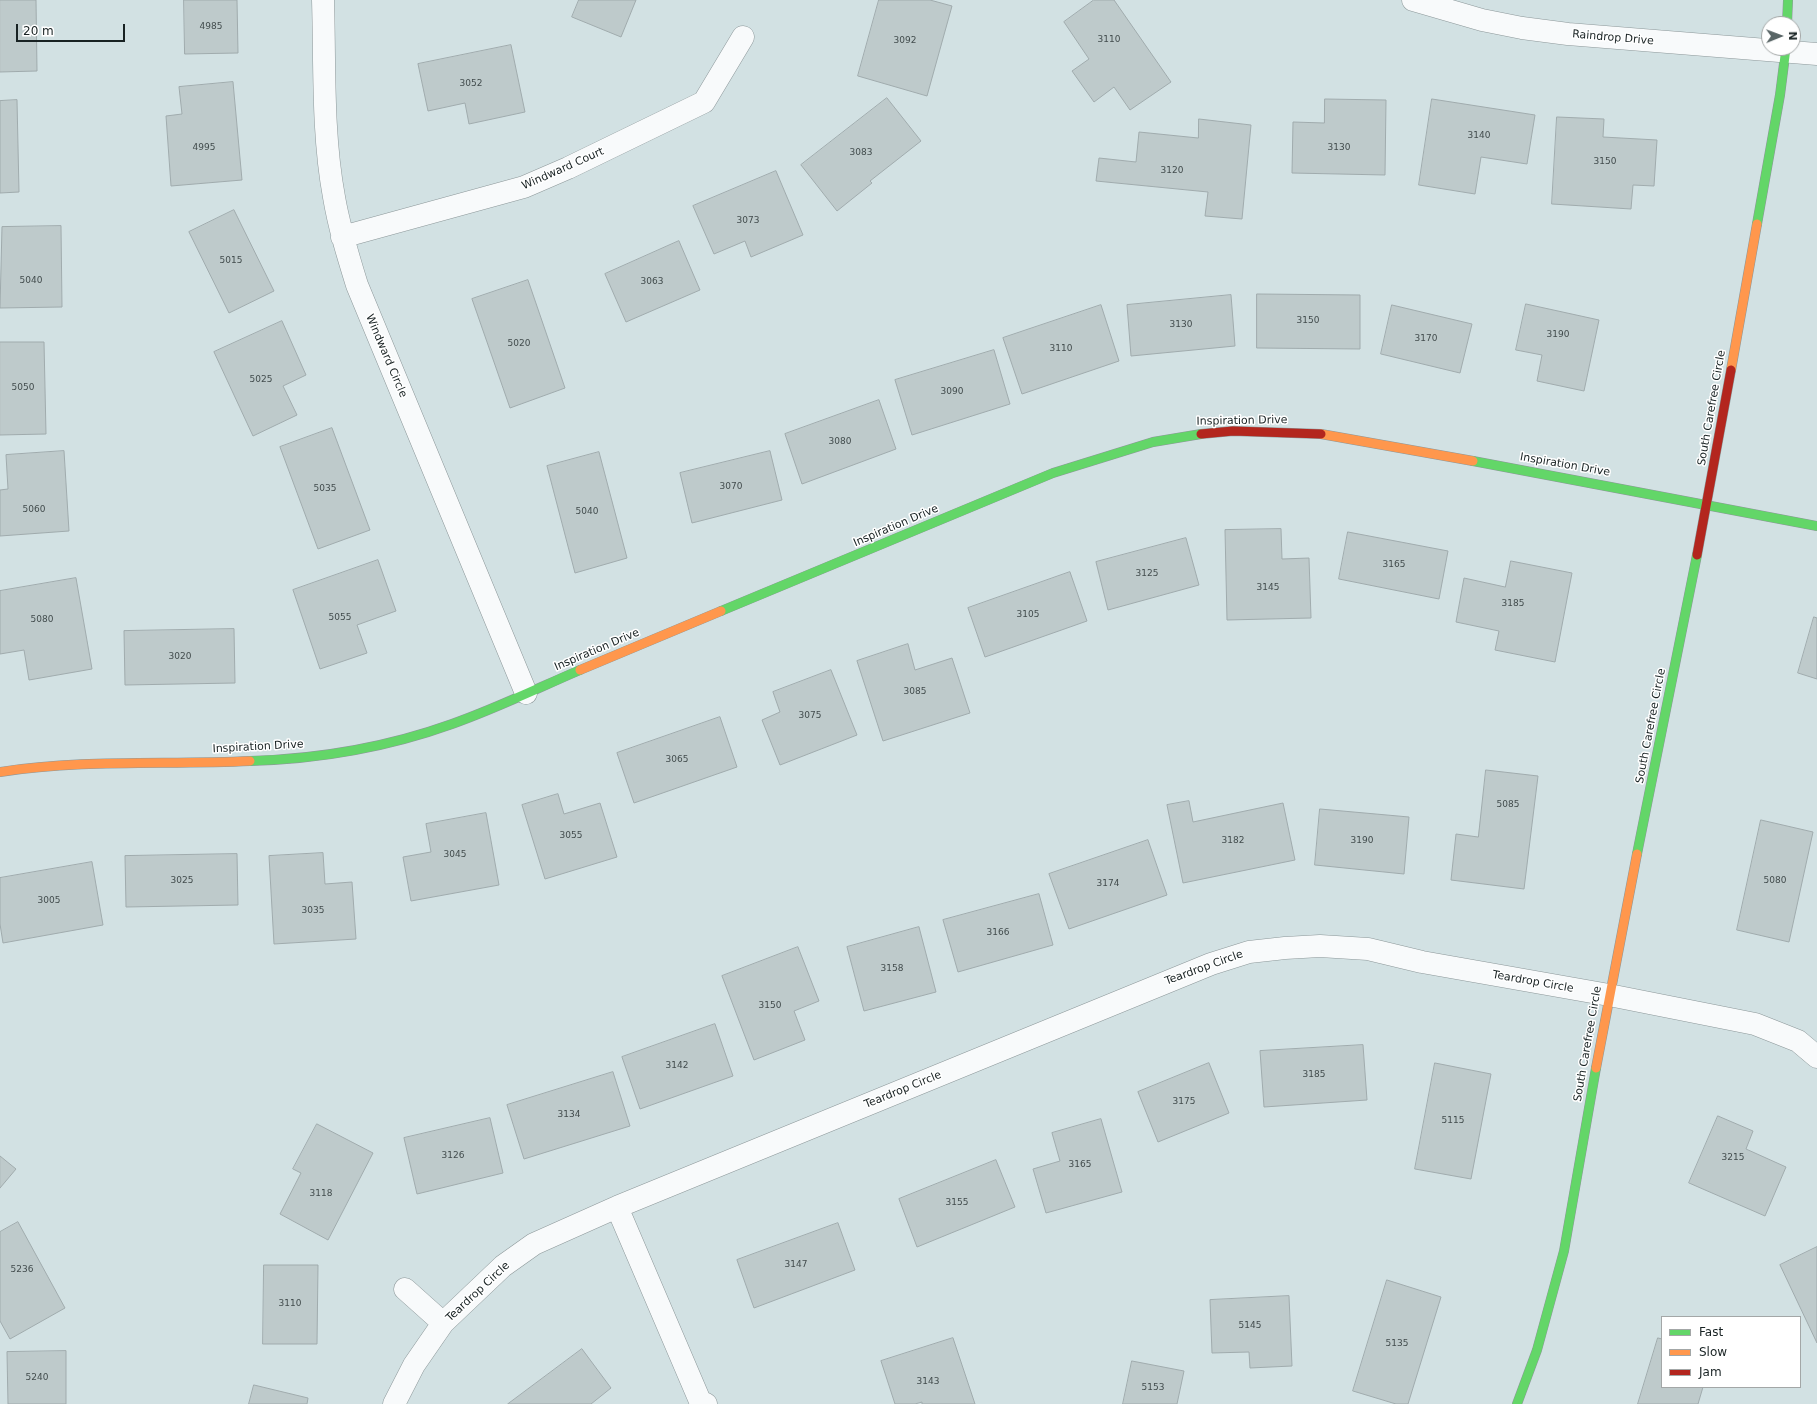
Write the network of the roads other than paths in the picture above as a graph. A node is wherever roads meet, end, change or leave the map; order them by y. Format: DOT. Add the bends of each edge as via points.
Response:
graph roads {
  1 [pos="323,0"];
  2 [pos="1413,0"];
  3 [pos="1788,0"];
  4 [pos="1787,16"];
  5 [pos="743,37"];
  6 [pos="1761,48"];
  7 [pos="1801,52"];
  8 [pos="1817,54"];
  9 [pos="1784,56"];
  10 [pos="342,237"];
  11 [pos="1707,506"];
  12 [pos="1817,526"];
  13 [pos="526,693"];
  14 [pos="0,772"];
  15 [pos="1609,995"];
  16 [pos="1817,1057"];
  17 [pos="617,1207"];
  18 [pos="405,1289"];
  19 [pos="444,1323"];
  20 [pos="394,1404"];
  21 [pos="706,1404"];
  22 [pos="1517,1404"];
  1 -- 10 [label="street, Windward Circle" via="328,156"];
  2 -- 6 [label="street, Raindrop Drive" via="1482,20 1522,28 1568,34"];
  3 -- 4 [label="street"];
  5 -- 10 [label="street, Windward Court" via="704,102 524,187"];
  7 -- 8 [label="street, Raindrop Drive"];
  9 -- 11 [label="street, South Carefree Circle" via="1780,95"];
  10 -- 13 [label="street, Windward Circle" via="357,285"];
  11 -- 12 [label="street, Inspiration Drive"];
  11 -- 13 [label="street, Inspiration Drive" via="1629,489 1317,433 1233,431 1196,434 1153,442 1053,473"];
  11 -- 15 [label="street, South Carefree Circle"];
  13 -- 14 [label="street, Inspiration Drive" via="452,724 403,739 300,758 262,761 127,762 46,766"];
  15 -- 16 [label="street, Teardrop Circle" via="1756,1024 1798,1040"];
  15 -- 17 [label="street, Teardrop Circle" via="1422,962 1368,949 1320,946 1249,952 1211,964"];
  15 -- 22 [label="street, South Carefree Circle" via="1564,1251 1537,1350"];
  17 -- 19 [label="street, Teardrop Circle" via="534,1244 502,1266"];
  17 -- 21 [label="street" via="700,1400"];
  18 -- 19 [label="street"];
  19 -- 20 [label="street, Teardrop Circle" via="414,1365"];
}
